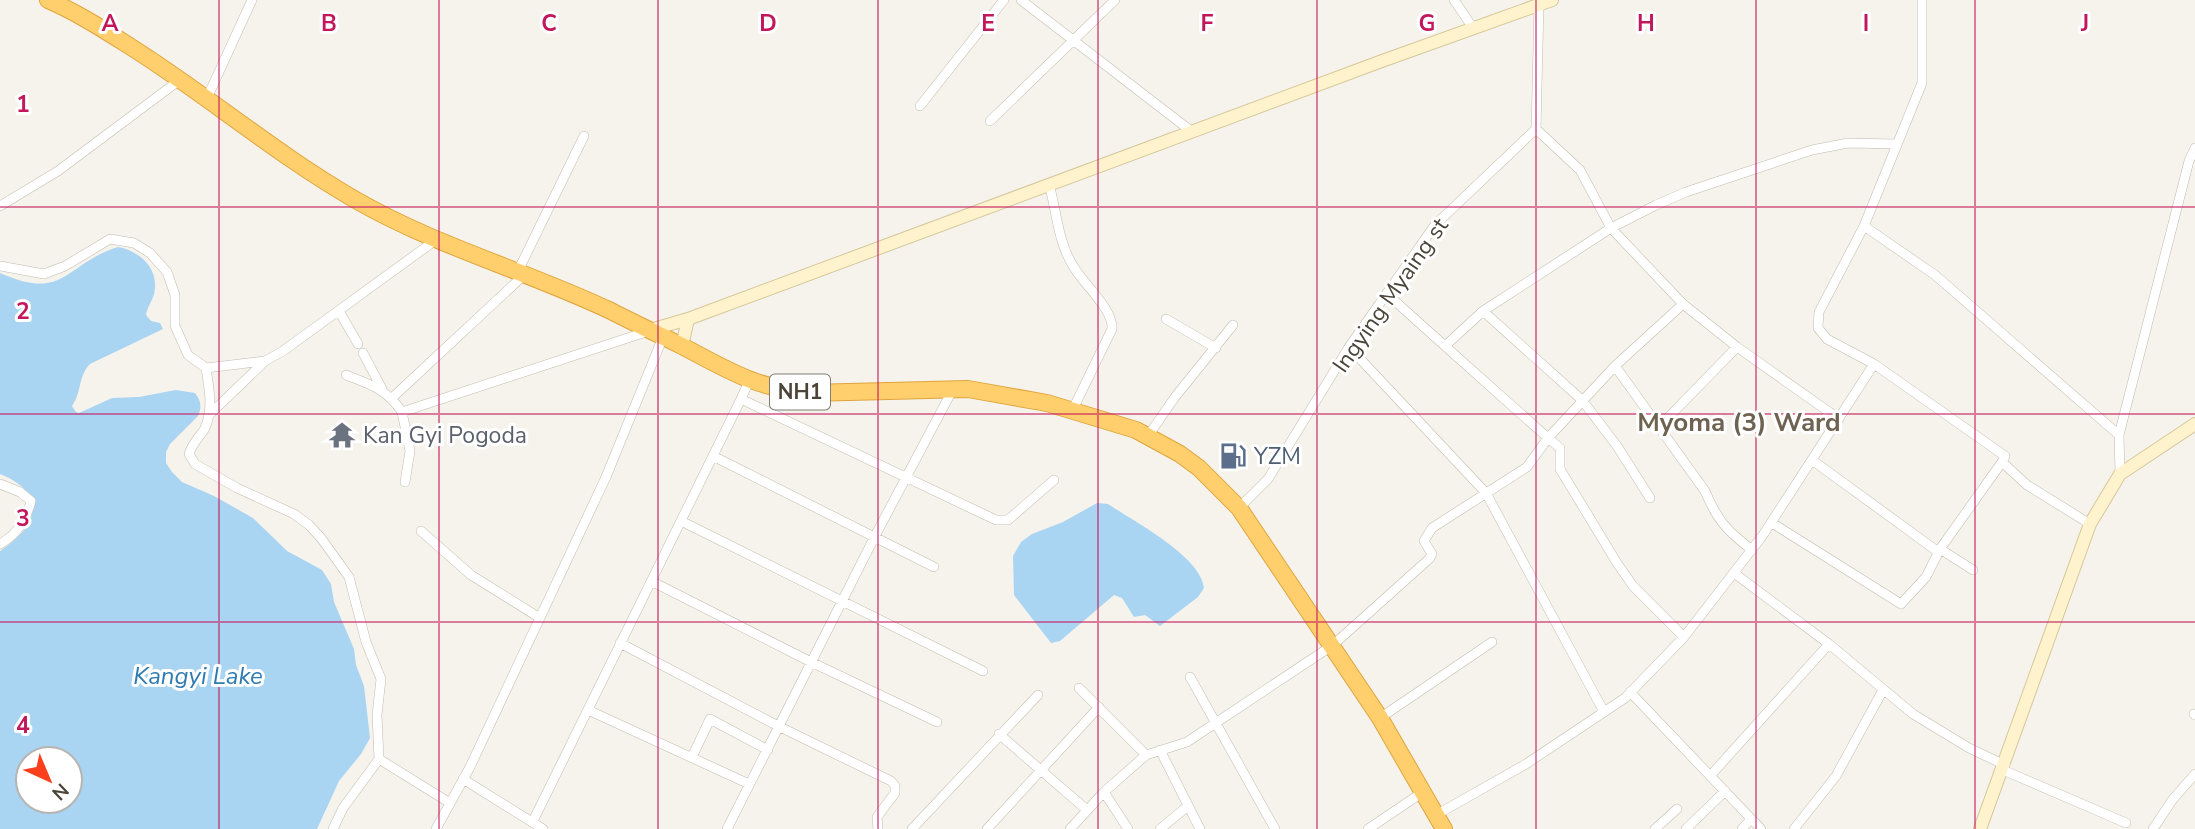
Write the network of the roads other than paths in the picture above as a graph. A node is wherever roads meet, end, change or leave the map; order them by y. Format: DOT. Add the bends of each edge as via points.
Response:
graph roads {
  1 [pos="48,0"];
  2 [pos="252,0"];
  3 [pos="1004,0"];
  4 [pos="1021,0"];
  5 [pos="1115,0"];
  6 [pos="1454,0"];
  7 [pos="1552,0"];
  8 [pos="1922,0"];
  9 [pos="71,4"];
  10 [pos="1539,5"];
  11 [pos="1473,28"];
  12 [pos="1073,41"];
  13 [pos="181,79"];
  14 [pos="207,98"];
  15 [pos="920,106"];
  16 [pos="990,121"];
  17 [pos="1536,129"];
  18 [pos="1191,131"];
  19 [pos="584,135"];
  20 [pos="1897,144"];
  21 [pos="2195,148"];
  22 [pos="1049,184"];
  23 [pos="0,191"];
  24 [pos="4,203"];
  25 [pos="1864,226"];
  26 [pos="1611,228"];
  27 [pos="437,239"];
  28 [pos="0,266"];
  29 [pos="522,273"];
  30 [pos="1387,294"];
  31 [pos="1683,304"];
  32 [pos="339,311"];
  33 [pos="1483,311"];
  34 [pos="688,319"];
  35 [pos="1166,319"];
  36 [pos="1233,326"];
  37 [pos="657,334"];
  38 [pos="682,346"];
  39 [pos="1445,346"];
  40 [pos="1349,347"];
  41 [pos="1737,347"];
  42 [pos="1216,348"];
  43 [pos="265,361"];
  44 [pos="1874,364"];
  45 [pos="1615,366"];
  46 [pos="206,368"];
  47 [pos="346,375"];
  48 [pos="750,381"];
  49 [pos="382,389"];
  50 [pos="953,389"];
  51 [pos="392,398"];
  52 [pos="741,399"];
  53 [pos="1582,400"];
  54 [pos="1072,411"];
  55 [pos="402,412"];
  56 [pos="209,415"];
  57 [pos="1839,419"];
  58 [pos="2195,424"];
  59 [pos="1659,426"];
  60 [pos="2119,435"];
  61 [pos="1148,436"];
  62 [pos="1548,438"];
  63 [pos="713,456"];
  64 [pos="1812,460"];
  65 [pos="2002,462"];
  66 [pos="2120,474"];
  67 [pos="906,477"];
  68 [pos="1054,480"];
  69 [pos="405,482"];
  70 [pos="0,484"];
  71 [pos="1486,493"];
  72 [pos="1650,498"];
  73 [pos="1239,508"];
  74 [pos="681,521"];
  75 [pos="1772,523"];
  76 [pos="2091,524"];
  77 [pos="421,531"];
  78 [pos="875,536"];
  79 [pos="0,544"];
  80 [pos="1940,549"];
  81 [pos="1752,550"];
  82 [pos="934,567"];
  83 [pos="1972,570"];
  84 [pos="1734,573"];
  85 [pos="651,581"];
  86 [pos="843,602"];
  87 [pos="540,618"];
  88 [pos="1684,637"];
  89 [pos="1492,642"];
  90 [pos="620,643"];
  91 [pos="1829,644"];
  92 [pos="1333,645"];
  93 [pos="811,662"];
  94 [pos="983,671"];
  95 [pos="1190,677"];
  96 [pos="1079,688"];
  97 [pos="1883,690"];
  98 [pos="1630,692"];
  99 [pos="1038,695"];
  100 [pos="1099,707"];
  101 [pos="587,710"];
  102 [pos="1604,712"];
  103 [pos="1380,718"];
  104 [pos="937,722"];
  105 [pos="1217,723"];
  106 [pos="780,727"];
  107 [pos="999,734"];
  108 [pos="768,750"];
  109 [pos="1160,750"];
  110 [pos="1146,755"];
  111 [pos="692,757"];
  112 [pos="379,760"];
  113 [pos="2004,768"];
  114 [pos="1040,771"];
  115 [pos="2195,774"];
  116 [pos="1710,776"];
  117 [pos="463,779"];
  118 [pos="749,784"];
  119 [pos="1725,791"];
  120 [pos="1104,792"];
  121 [pos="1423,792"];
  122 [pos="450,803"];
  123 [pos="1188,806"];
  124 [pos="1677,809"];
  125 [pos="1087,810"];
  126 [pos="1751,819"];
  127 [pos="533,821"];
  128 [pos="1440,822"];
  129 [pos="2126,823"];
  130 [pos="333,829"];
  131 [pos="436,829"];
  132 [pos="543,829"];
  133 [pos="727,829"];
  134 [pos="878,829"];
  135 [pos="912,829"];
  136 [pos="987,829"];
  137 [pos="1070,829"];
  138 [pos="1128,829"];
  139 [pos="1160,829"];
  140 [pos="1200,829"];
  141 [pos="1275,829"];
  142 [pos="1367,829"];
  143 [pos="1655,829"];
  144 [pos="1686,829"];
  145 [pos="1742,829"];
  146 [pos="1761,829"];
  147 [pos="1794,829"];
  148 [pos="1980,829"];
  149 [pos="2153,829"];
  1 -- 9 [label="highway, NH1"];
  2 -- 14 [label="street"];
  3 -- 15 [label="street"];
  4 -- 12 [label="street"];
  5 -- 12 [label="street"];
  6 -- 11 [label="street"];
  7 -- 10 [label="main road"];
  8 -- 20 [label="street" via="1922,83"];
  9 -- 13 [label="highway, NH1"];
  10 -- 11 [label="main road"];
  10 -- 17 [label="street"];
  11 -- 18 [label="main road"];
  12 -- 16 [label="street"];
  12 -- 18 [label="street"];
  13 -- 14 [label="highway, NH1"];
  13 -- 24 [label="street" via="58,171"];
  14 -- 27 [label="highway, NH1" via="354,199"];
  17 -- 26 [label="street" via="1580,170"];
  17 -- 30 [label="street, Ingying Myaing st" via="1435,225"];
  18 -- 22 [label="main road"];
  19 -- 29 [label="street"];
  20 -- 25 [label="street"];
  20 -- 26 [label="street" via="1848,143 1812,150 1686,192"];
  21 -- 60 [label="street"];
  22 -- 34 [label="main road"];
  22 -- 54 [label="street" via="1063,251 1112,321"];
  23 -- 24 [label="street"];
  25 -- 44 [label="street" via="1819,312 1818,328 1827,339"];
  25 -- 60 [label="street" via="1936,275"];
  26 -- 31 [label="street"];
  26 -- 33 [label="street"];
  27 -- 29 [label="highway, NH1"];
  27 -- 32 [label="street"];
  28 -- 46 [label="street" via="44,274 110,239 134,243 167,272 175,295 174,326 188,355"];
  29 -- 37 [label="highway, NH1"];
  29 -- 51 [label="street"];
  30 -- 39 [label="street"];
  30 -- 40 [label="street, Ingying Myaing st"];
  31 -- 41 [label="street"];
  31 -- 45 [label="street"];
  32 -- 43 [label="street"];
  32 -- 49 [label="street"];
  33 -- 39 [label="street"];
  33 -- 53 [label="street"];
  34 -- 37 [label="main road"];
  34 -- 38 [label="main road"];
  35 -- 42 [label="street"];
  36 -- 42 [label="street"];
  37 -- 38 [label="highway, NH1"];
  37 -- 55 [label="street"];
  37 -- 87 [label="street" via="606,477"];
  38 -- 48 [label="highway, NH1"];
  39 -- 62 [label="street"];
  40 -- 71 [label="street"];
  40 -- 73 [label="street, Ingying Myaing st" via="1268,479"];
  41 -- 57 [label="street"];
  41 -- 59 [label="street"];
  42 -- 61 [label="street"];
  43 -- 46 [label="street"];
  43 -- 56 [label="street"];
  44 -- 57 [label="street"];
  44 -- 65 [label="street" via="2005,456"];
  45 -- 53 [label="street"];
  45 -- 59 [label="street"];
  46 -- 56 [label="street"];
  47 -- 49 [label="street"];
  48 -- 50 [label="highway, NH1" via="809,393"];
  48 -- 52 [label="street"];
  49 -- 51 [label="street"];
  50 -- 54 [label="highway, NH1"];
  50 -- 67 [label="street"];
  51 -- 55 [label="street"];
  52 -- 63 [label="street"];
  52 -- 67 [label="street"];
  53 -- 62 [label="street"];
  53 -- 72 [label="street"];
  54 -- 61 [label="highway, NH1"];
  55 -- 69 [label="street" via="410,451"];
  56 -- 112 [label="street" via="188,454 190,460 309,525 349,577 381,679"];
  57 -- 64 [label="street"];
  58 -- 66 [label="main road"];
  59 -- 81 [label="street" via="1727,531"];
  60 -- 66 [label="street"];
  61 -- 73 [label="highway, NH1" via="1199,468"];
  62 -- 71 [label="street" via="1527,467"];
  62 -- 88 [label="street" via="1560,448 1560,469 1633,586"];
  63 -- 74 [label="street"];
  63 -- 78 [label="street"];
  64 -- 75 [label="street"];
  64 -- 80 [label="street"];
  65 -- 76 [label="street" via="2027,485"];
  65 -- 80 [label="street"];
  66 -- 76 [label="main road"];
  67 -- 68 [label="street" via="1003,521"];
  67 -- 78 [label="street"];
  70 -- 79 [label="street" via="32,501 27,517"];
  71 -- 92 [label="street" via="1432,528 1423,541 1432,554 1429,559"];
  71 -- 102 [label="street"];
  73 -- 92 [label="highway, NH1"];
  74 -- 85 [label="street"];
  74 -- 86 [label="street"];
  75 -- 80 [label="street" via="1901,604 1926,578"];
  75 -- 81 [label="street"];
  76 -- 113 [label="main road"];
  77 -- 87 [label="street" via="471,575"];
  78 -- 82 [label="street"];
  78 -- 86 [label="street"];
  80 -- 83 [label="street"];
  81 -- 84 [label="street"];
  84 -- 88 [label="street"];
  84 -- 91 [label="street"];
  85 -- 90 [label="street"];
  85 -- 93 [label="street"];
  86 -- 93 [label="street"];
  86 -- 94 [label="street"];
  87 -- 117 [label="street"];
  88 -- 98 [label="street"];
  89 -- 103 [label="street"];
  90 -- 101 [label="street"];
  90 -- 106 [label="street"];
  91 -- 97 [label="street"];
  91 -- 116 [label="street"];
  92 -- 103 [label="highway, NH1"];
  92 -- 105 [label="street"];
  93 -- 104 [label="street"];
  93 -- 106 [label="street"];
  95 -- 105 [label="street"];
  96 -- 100 [label="street"];
  97 -- 113 [label="street" via="1924,721"];
  97 -- 147 [label="street" via="1836,776"];
  98 -- 102 [label="street"];
  98 -- 116 [label="street"];
  99 -- 107 [label="street"];
  100 -- 110 [label="street"];
  100 -- 114 [label="street"];
  101 -- 111 [label="street"];
  101 -- 127 [label="street"];
  102 -- 128 [label="street"];
  103 -- 121 [label="highway, NH1"];
  105 -- 109 [label="street"];
  105 -- 141 [label="street"];
  106 -- 108 [label="street"];
  106 -- 134 [label="street" via="891,781 895,793 877,817"];
  107 -- 114 [label="street"];
  107 -- 135 [label="street"];
  108 -- 111 [label="street" via="710,719"];
  108 -- 118 [label="street"];
  109 -- 110 [label="street"];
  109 -- 123 [label="street"];
  110 -- 120 [label="street"];
  111 -- 118 [label="street"];
  112 -- 122 [label="street"];
  112 -- 130 [label="street" via="342,808"];
  113 -- 129 [label="street"];
  113 -- 148 [label="main road"];
  114 -- 125 [label="street"];
  114 -- 136 [label="street"];
  115 -- 149 [label="street"];
  116 -- 119 [label="street"];
  117 -- 122 [label="street"];
  117 -- 127 [label="street"];
  118 -- 133 [label="street"];
  119 -- 126 [label="street"];
  119 -- 144 [label="street"];
  120 -- 125 [label="street"];
  120 -- 138 [label="street"];
  121 -- 128 [label="highway, NH1"];
  121 -- 142 [label="street"];
  122 -- 131 [label="street"];
  123 -- 139 [label="street"];
  123 -- 140 [label="street"];
  124 -- 143 [label="street"];
  125 -- 137 [label="street"];
  126 -- 145 [label="street"];
  126 -- 146 [label="street"];
  127 -- 132 [label="street"];
}
